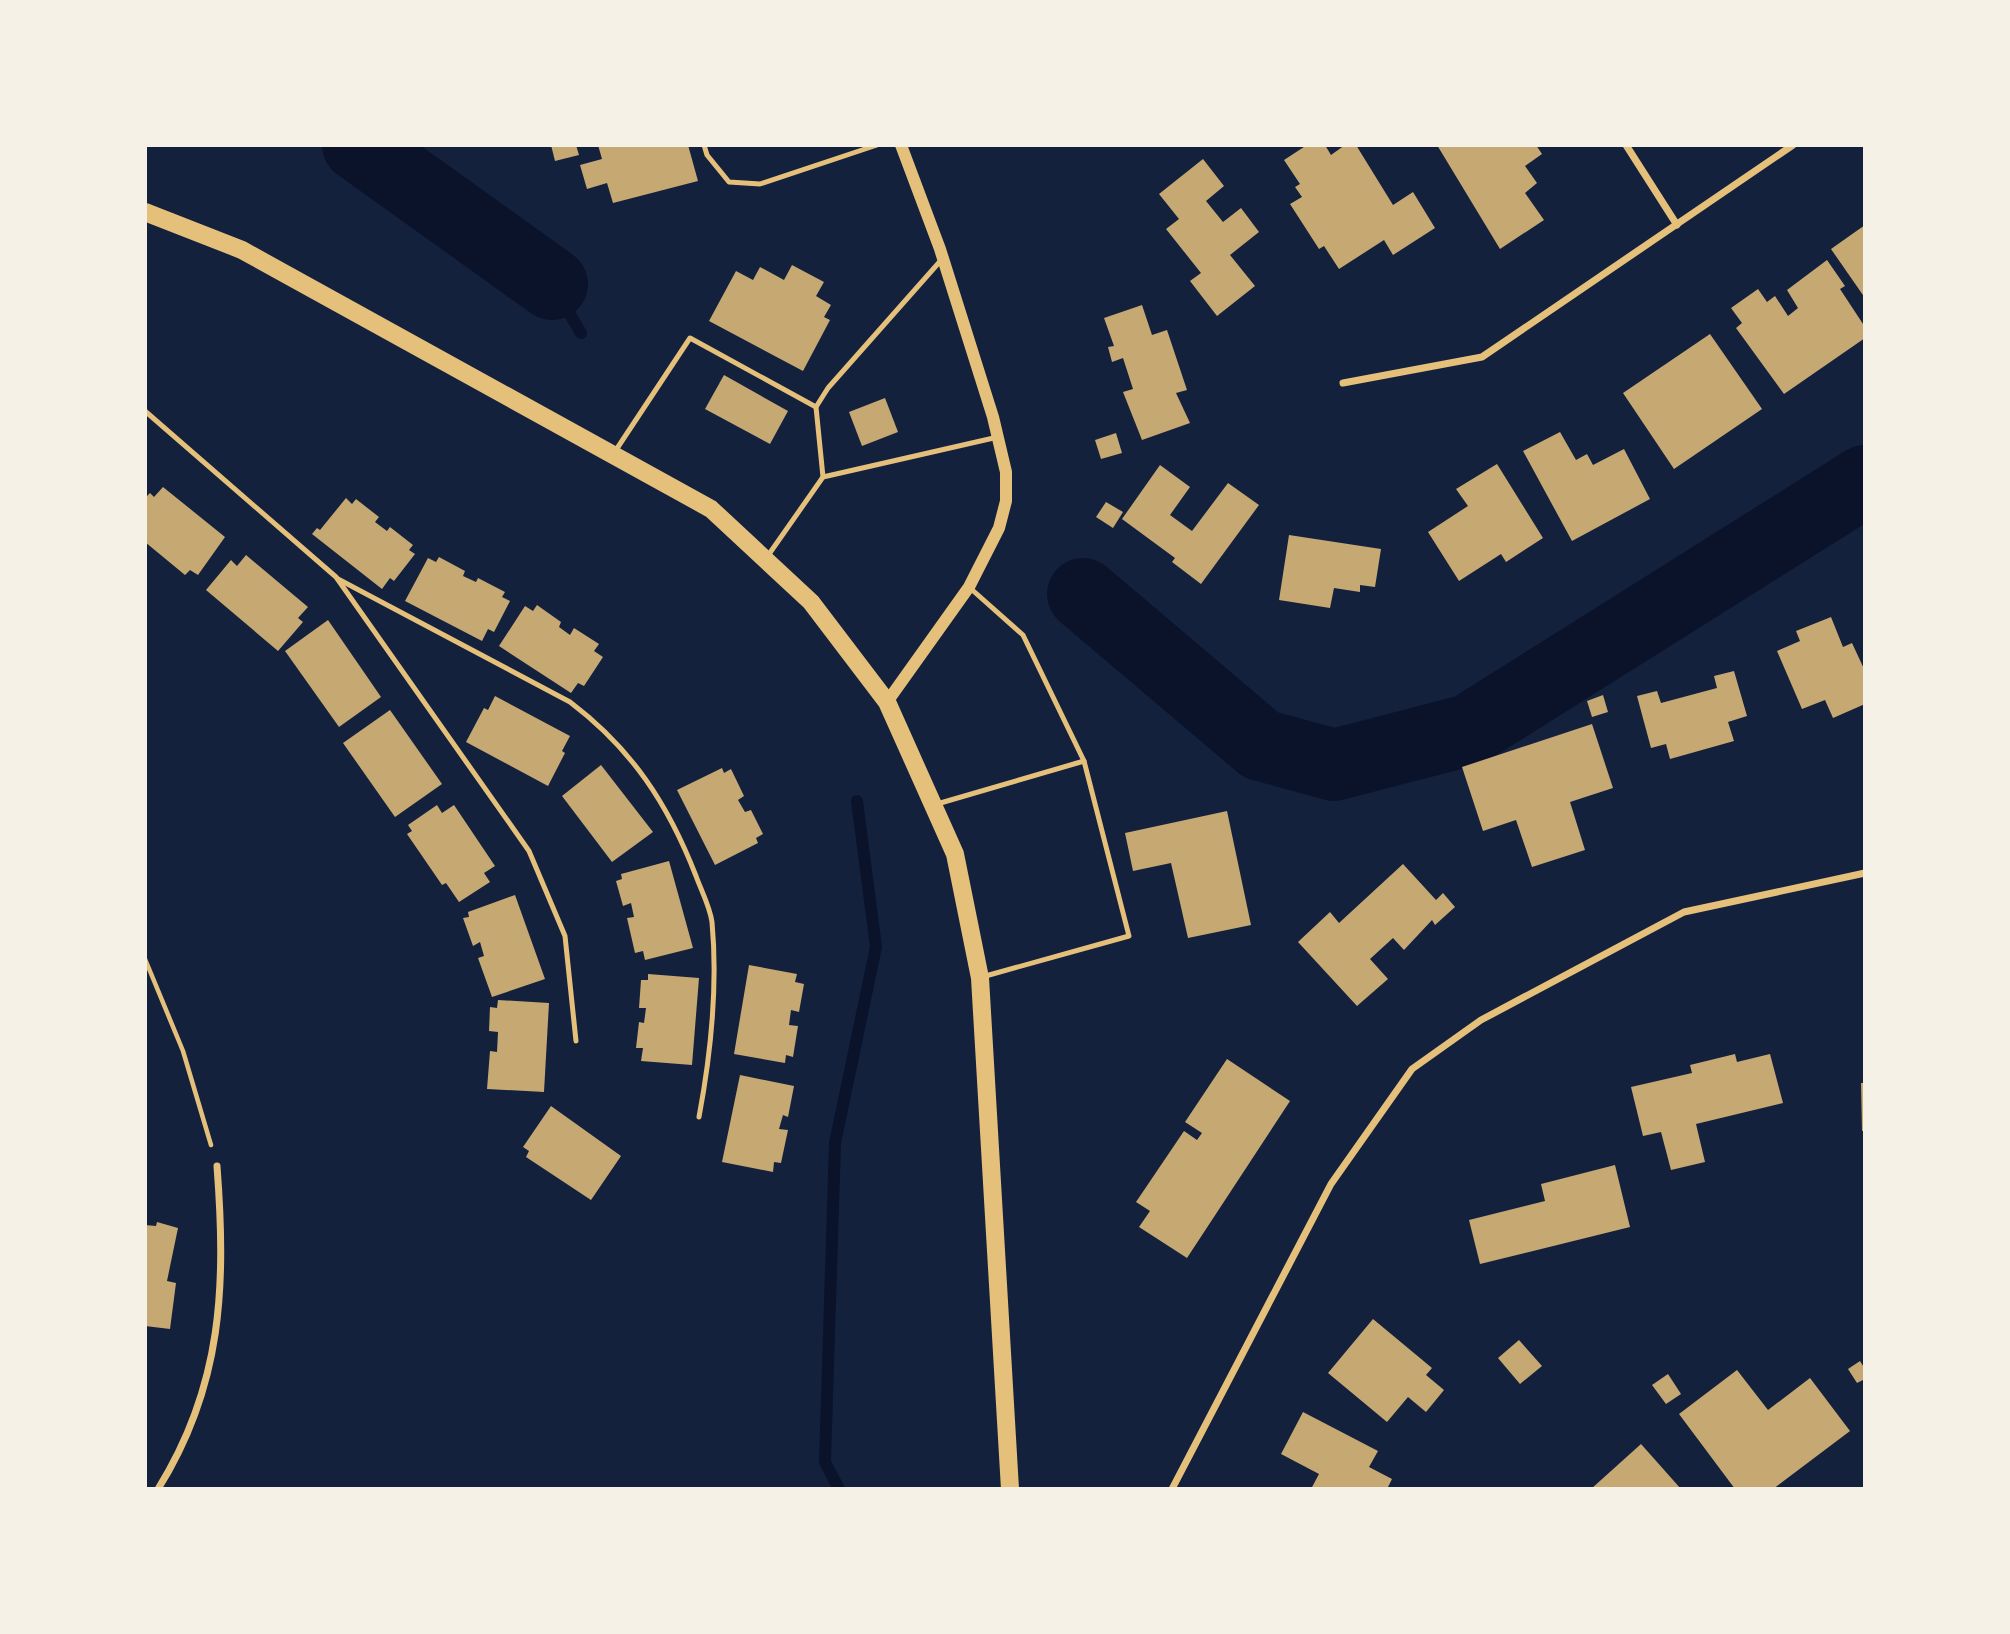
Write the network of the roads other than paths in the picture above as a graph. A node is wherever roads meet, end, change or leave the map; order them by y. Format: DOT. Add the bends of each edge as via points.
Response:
graph roads {
  1 [pos="704,145"];
  2 [pos="877,145"];
  3 [pos="901,145"];
  4 [pos="1626,145"];
  5 [pos="1793,145"];
  6 [pos="145,212"];
  7 [pos="1677,225"];
  8 [pos="943,258"];
  9 [pos="1343,383"];
  10 [pos="816,407"];
  11 [pos="145,411"];
  12 [pos="998,437"];
  13 [pos="613,455"];
  14 [pos="823,477"];
  15 [pos="765,559"];
  16 [pos="336,577"];
  17 [pos="970,587"];
  18 [pos="887,702"];
  19 [pos="1084,761"];
  20 [pos="934,805"];
  21 [pos="1865,873"];
  22 [pos="980,978"];
  23 [pos="576,1041"];
  24 [pos="699,1117"];
  25 [pos="217,1166"];
  26 [pos="158,1489"];
  27 [pos="1010,1489"];
  28 [pos="1172,1489"];
  1 -- 2 [label="lane" via="729,182 760,184"];
  3 -- 8 [label="street"];
  4 -- 7 [label="street"];
  5 -- 7 [label="street"];
  6 -- 13 [label="main road" via="242,250"];
  7 -- 9 [label="street" via="1482,357"];
  8 -- 10 [label="lane"];
  8 -- 12 [label="street"];
  10 -- 13 [label="lane" via="690,338"];
  10 -- 14 [label="lane"];
  11 -- 16 [label="lane"];
  12 -- 14 [label="lane"];
  12 -- 17 [label="street" via="1006,472 1006,501 999,528"];
  13 -- 15 [label="main road" via="711,509"];
  14 -- 15 [label="lane"];
  15 -- 18 [label="main road" via="811,602"];
  16 -- 23 [label="lane" via="529,851 565,936"];
  16 -- 24 [label="lane" via="570,702 602,727 648,779 687,853 712,919 712,1048"];
  17 -- 18 [label="street"];
  17 -- 19 [label="lane" via="1023,635"];
  18 -- 20 [label="main road"];
  19 -- 20 [label="lane"];
  19 -- 22 [label="lane" via="1129,936"];
  20 -- 22 [label="main road" via="954,854"];
  21 -- 28 [label="street" via="1684,912 1481,1020 1412,1069 1331,1184"];
  22 -- 27 [label="main road"];
  25 -- 26 [label="street" via="223,1241 217,1329 200,1405"];
}
